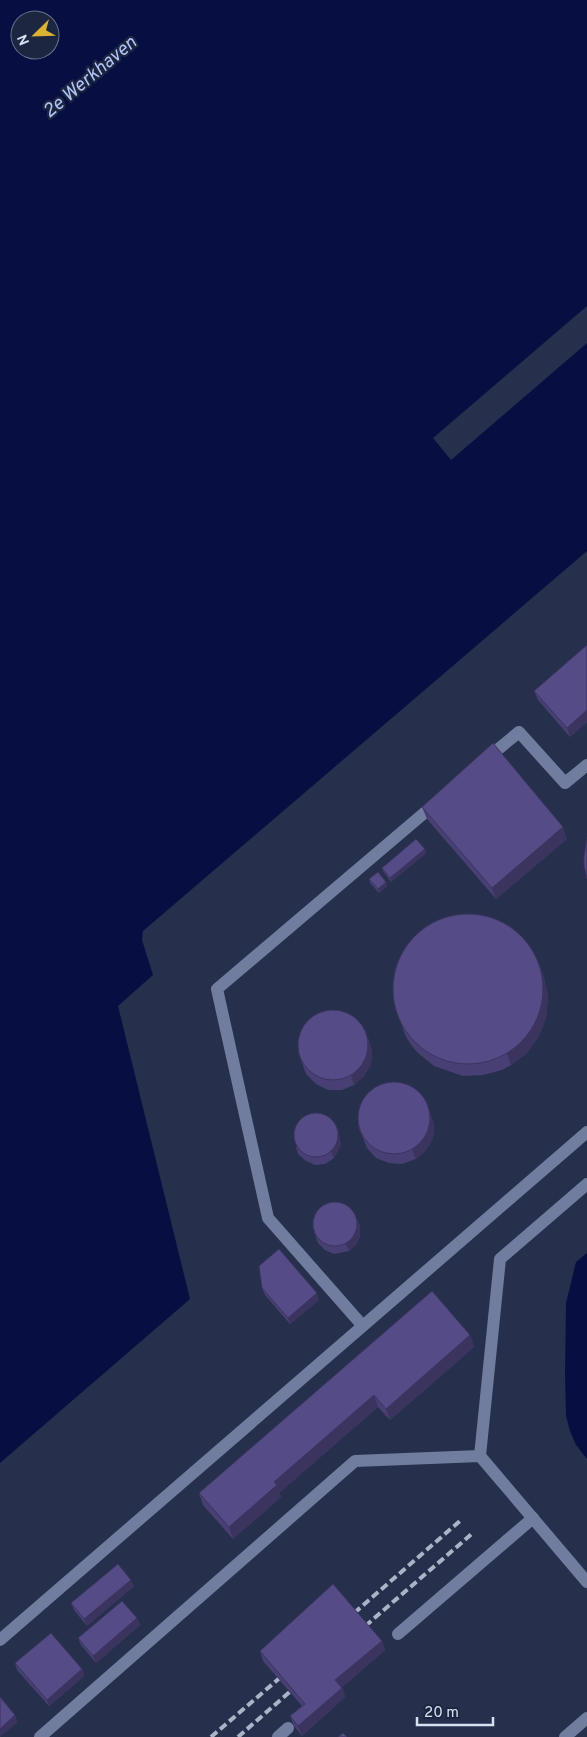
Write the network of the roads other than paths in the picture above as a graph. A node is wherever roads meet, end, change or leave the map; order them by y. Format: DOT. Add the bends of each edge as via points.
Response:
graph roads {
  1 [pos="587,765"];
  2 [pos="474,770"];
  3 [pos="444,796"];
  4 [pos="587,1132"];
  5 [pos="587,1184"];
  6 [pos="362,1325"];
  7 [pos="480,1456"];
  8 [pos="533,1518"];
  9 [pos="587,1582"];
  10 [pos="398,1634"];
  11 [pos="0,1640"];
  12 [pos="587,1718"];
  13 [pos="288,1728"];
  14 [pos="40,1737"];
  15 [pos="278,1737"];
  16 [pos="565,1737"];
  1 -- 2 [label="lane" via="565,783 519,732"];
  3 -- 6 [label="lane" via="217,989 268,1218"];
  4 -- 6 [label="lane"];
  5 -- 7 [label="lane" via="500,1259"];
  6 -- 11 [label="lane"];
  7 -- 8 [label="lane"];
  7 -- 14 [label="lane" via="354,1461"];
  8 -- 9 [label="lane"];
  8 -- 10 [label="lane"];
  12 -- 16 [label="lane"];
  13 -- 15 [label="lane"];
}
